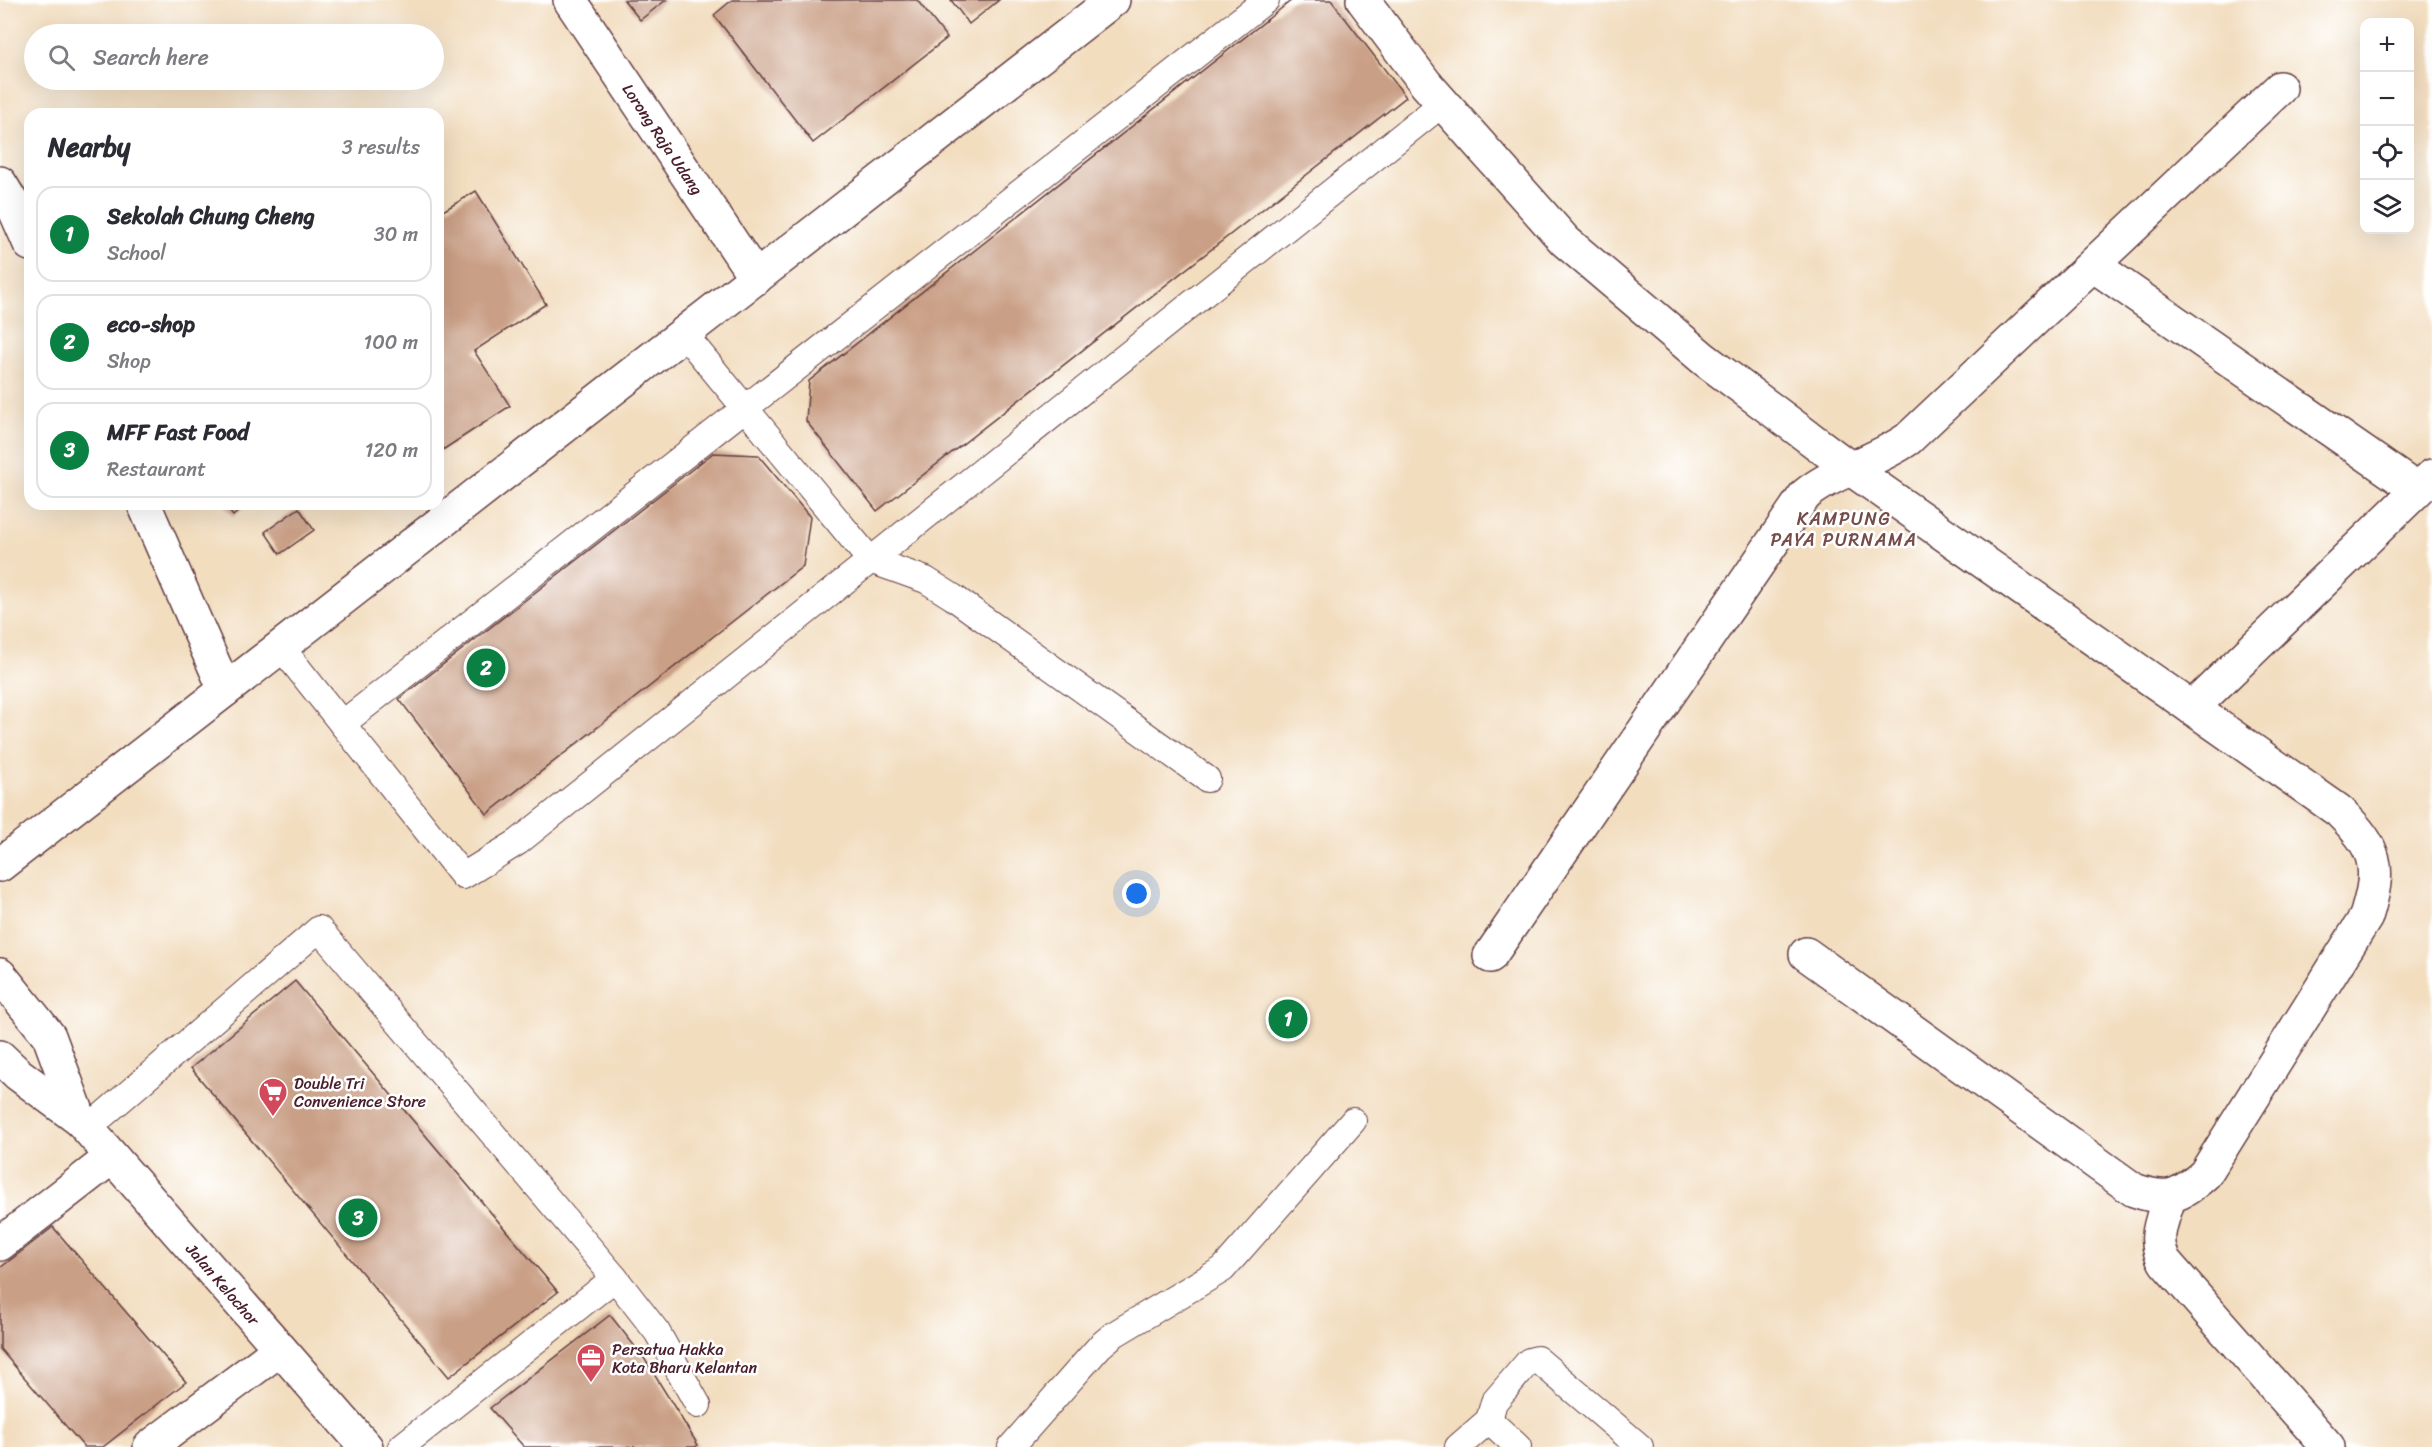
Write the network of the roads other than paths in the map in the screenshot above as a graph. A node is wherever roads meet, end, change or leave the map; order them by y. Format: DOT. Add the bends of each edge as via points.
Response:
graph roads {
  1 [pos="570,0"];
  2 [pos="1113,0"];
  3 [pos="1266,0"];
  4 [pos="1363,0"];
  5 [pos="2280,88"];
  6 [pos="1443,103"];
  7 [pos="0,183"];
  8 [pos="24,230"];
  9 [pos="2093,264"];
  10 [pos="756,278"];
  11 [pos="684,334"];
  12 [pos="745,408"];
  13 [pos="1851,469"];
  14 [pos="2424,483"];
  15 [pos="147,510"];
  16 [pos="870,560"];
  17 [pos="281,647"];
  18 [pos="225,690"];
  19 [pos="2192,708"];
  20 [pos="342,724"];
  21 [pos="1207,779"];
  22 [pos="1,861"];
  23 [pos="1806,954"];
  24 [pos="1490,956"];
  25 [pos="0,975"];
  26 [pos="0,1057"];
  27 [pos="1353,1121"];
  28 [pos="84,1124"];
  29 [pos="112,1157"];
  30 [pos="2169,1198"];
  31 [pos="0,1244"];
  32 [pos="615,1278"];
  33 [pos="280,1349"];
  34 [pos="698,1405"];
  35 [pos="1489,1420"];
  36 [pos="150,1447"];
  37 [pos="366,1447"];
  38 [pos="401,1447"];
  39 [pos="1011,1447"];
  40 [pos="1458,1447"];
  41 [pos="1518,1447"];
  42 [pos="1640,1447"];
  43 [pos="2328,1447"];
  1 -- 10 [label="street, Lorong Raja Udang"];
  2 -- 10 [label="street"];
  3 -- 12 [label="lane"];
  4 -- 6 [label="street"];
  5 -- 9 [label="street"];
  6 -- 13 [label="street" via="1565,241 1704,359"];
  6 -- 16 [label="lane"];
  7 -- 8 [label="street"];
  9 -- 13 [label="street" via="1908,439 1886,454"];
  9 -- 14 [label="street"];
  10 -- 11 [label="street"];
  11 -- 12 [label="lane"];
  11 -- 17 [label="street"];
  12 -- 16 [label="lane"];
  12 -- 20 [label="lane"];
  13 -- 19 [label="street"];
  13 -- 24 [label="street" via="1822,481 1805,495"];
  14 -- 19 [label="street"];
  15 -- 18 [label="street"];
  16 -- 20 [label="lane" via="518,842 463,876"];
  16 -- 21 [label="lane" via="926,580 953,597"];
  17 -- 18 [label="street"];
  17 -- 20 [label="lane"];
  18 -- 22 [label="street"];
  19 -- 30 [label="street" via="2339,811 2359,831 2373,855 2376,885 2366,917 2205,1174 2187,1190"];
  23 -- 30 [label="street" via="2134,1190"];
  25 -- 28 [label="street, Jalan Kelochor" via="49,1036"];
  26 -- 28 [label="street, Jalan Kelochor"];
  27 -- 39 [label="lane" via="1223,1269 1113,1335"];
  28 -- 29 [label="street, Jalan Kelochor"];
  28 -- 32 [label="lane" via="319,929"];
  29 -- 31 [label="street"];
  29 -- 33 [label="street, Jalan Kelochor"];
  30 -- 43 [label="street" via="2158,1236 2158,1250 2165,1262"];
  32 -- 34 [label="lane" via="657,1332"];
  32 -- 38 [label="lane"];
  33 -- 36 [label="street"];
  33 -- 37 [label="street, Jalan Kelochor"];
  35 -- 40 [label="lane"];
  35 -- 41 [label="lane"];
  35 -- 42 [label="lane" via="1494,1402 1530,1361 1537,1359"];
}
